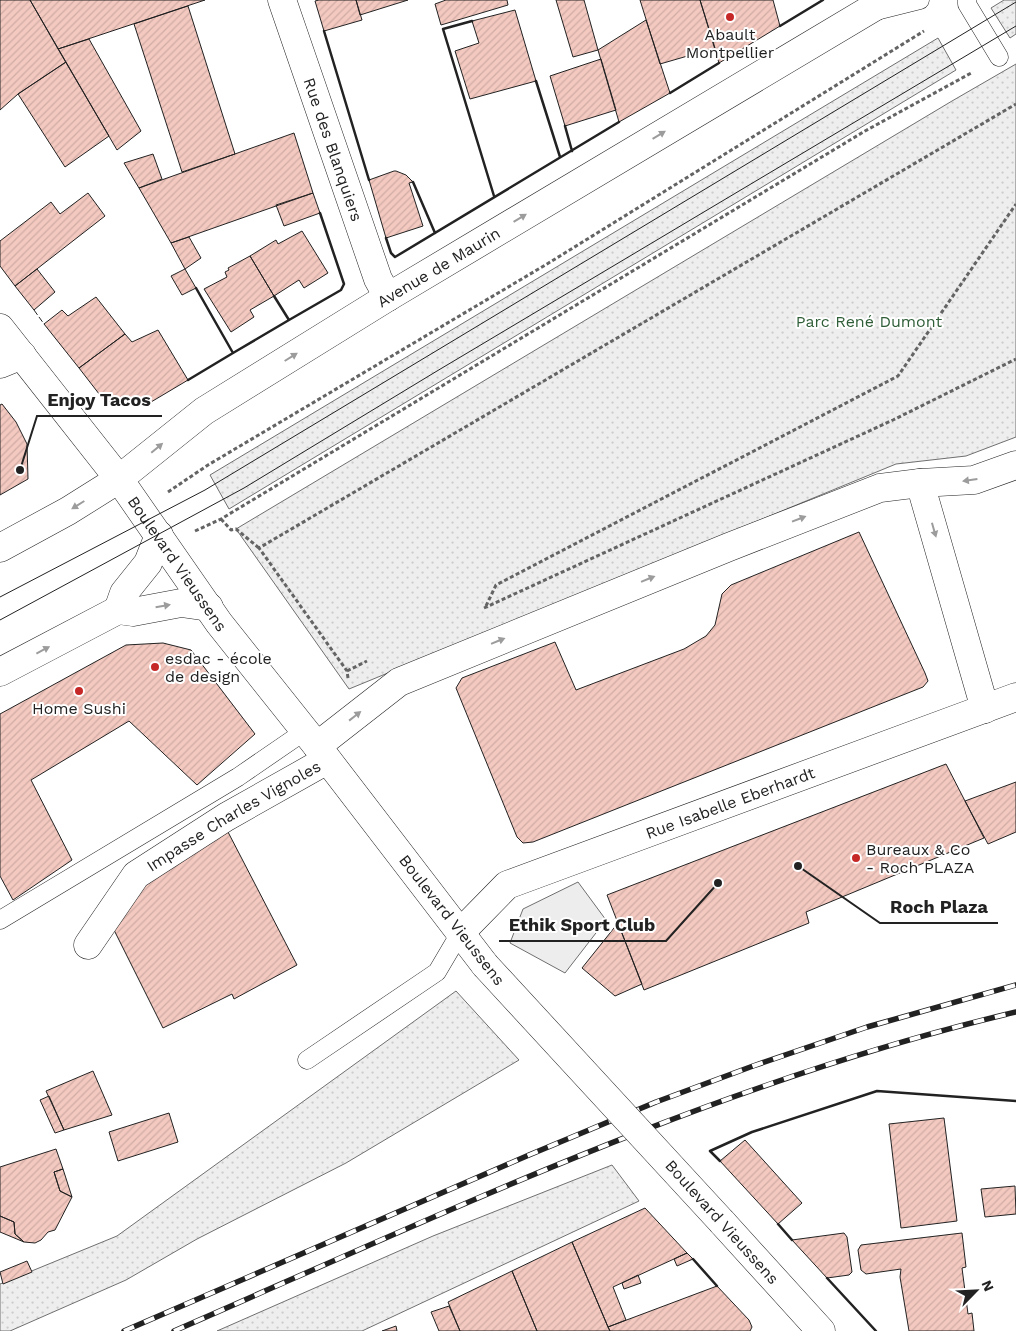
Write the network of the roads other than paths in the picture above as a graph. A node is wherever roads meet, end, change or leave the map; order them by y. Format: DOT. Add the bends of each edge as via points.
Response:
graph roads {
  1 [pos="282,0"];
  2 [pos="886,0"];
  3 [pos="920,0"];
  4 [pos="963,1"];
  5 [pos="861,15"];
  6 [pos="999,57"];
  7 [pos="388,297"];
  8 [pos="0,328"];
  9 [pos="11,360"];
  10 [pos="1016,465"];
  11 [pos="119,479"];
  12 [pos="920,483"];
  13 [pos="162,540"];
  14 [pos="0,548"];
  15 [pos="209,607"];
  16 [pos="118,610"];
  17 [pos="0,672"];
  18 [pos="1016,697"];
  19 [pos="985,709"];
  20 [pos="316,746"];
  21 [pos="0,920"];
  22 [pos="460,933"];
  23 [pos="88,944"];
  24 [pos="306,1060"];
  25 [pos="821,1331"];
  1 -- 7 [label="street, Rue des Blanquiers" via="378,279"];
  2 -- 5 [label="street, Avenue de Maurin"];
  3 -- 5 [label="lane"];
  4 -- 6 [label="lane"];
  7 -- 5 [label="street, Avenue de Maurin, one-way"];
  11 -- 7 [label="street, Avenue de Maurin, one-way" via="204,411"];
  8 -- 9 [label="street, Boulevard Vieussens"];
  9 -- 11 [label="street, Boulevard Vieussens"];
  10 -- 12 [label="street, Impasse Charles Vignoles, one-way" via="974,480"];
  11 -- 13 [label="street, Boulevard Vieussens"];
  11 -- 14 [label="street, Avenue de Maurin, one-way"];
  12 -- 19 [label="street, one-way"];
  20 -- 12 [label="street, Impasse Charles Vignoles, one-way" via="399,682 728,546 880,488"];
  13 -- 15 [label="street, Boulevard Vieussens"];
  13 -- 16 [label="street" via="124,594"];
  16 -- 15 [label="street, one-way" via="133,612 181,603"];
  15 -- 20 [label="street, Boulevard Vieussens"];
  17 -- 16 [label="street, one-way"];
  18 -- 19 [label="street, Rue Isabelle Eberhardt"];
  19 -- 22 [label="street, Rue Isabelle Eberhardt" via="507,885"];
  20 -- 21 [label="lane" via="238,777"];
  20 -- 22 [label="street, Boulevard Vieussens"];
  20 -- 23 [label="street, Impasse Charles Vignoles" via="226,817 136,875"];
  22 -- 24 [label="lane" via="437,972"];
  22 -- 25 [label="street, Boulevard Vieussens, bridge" via="485,965"];
}
